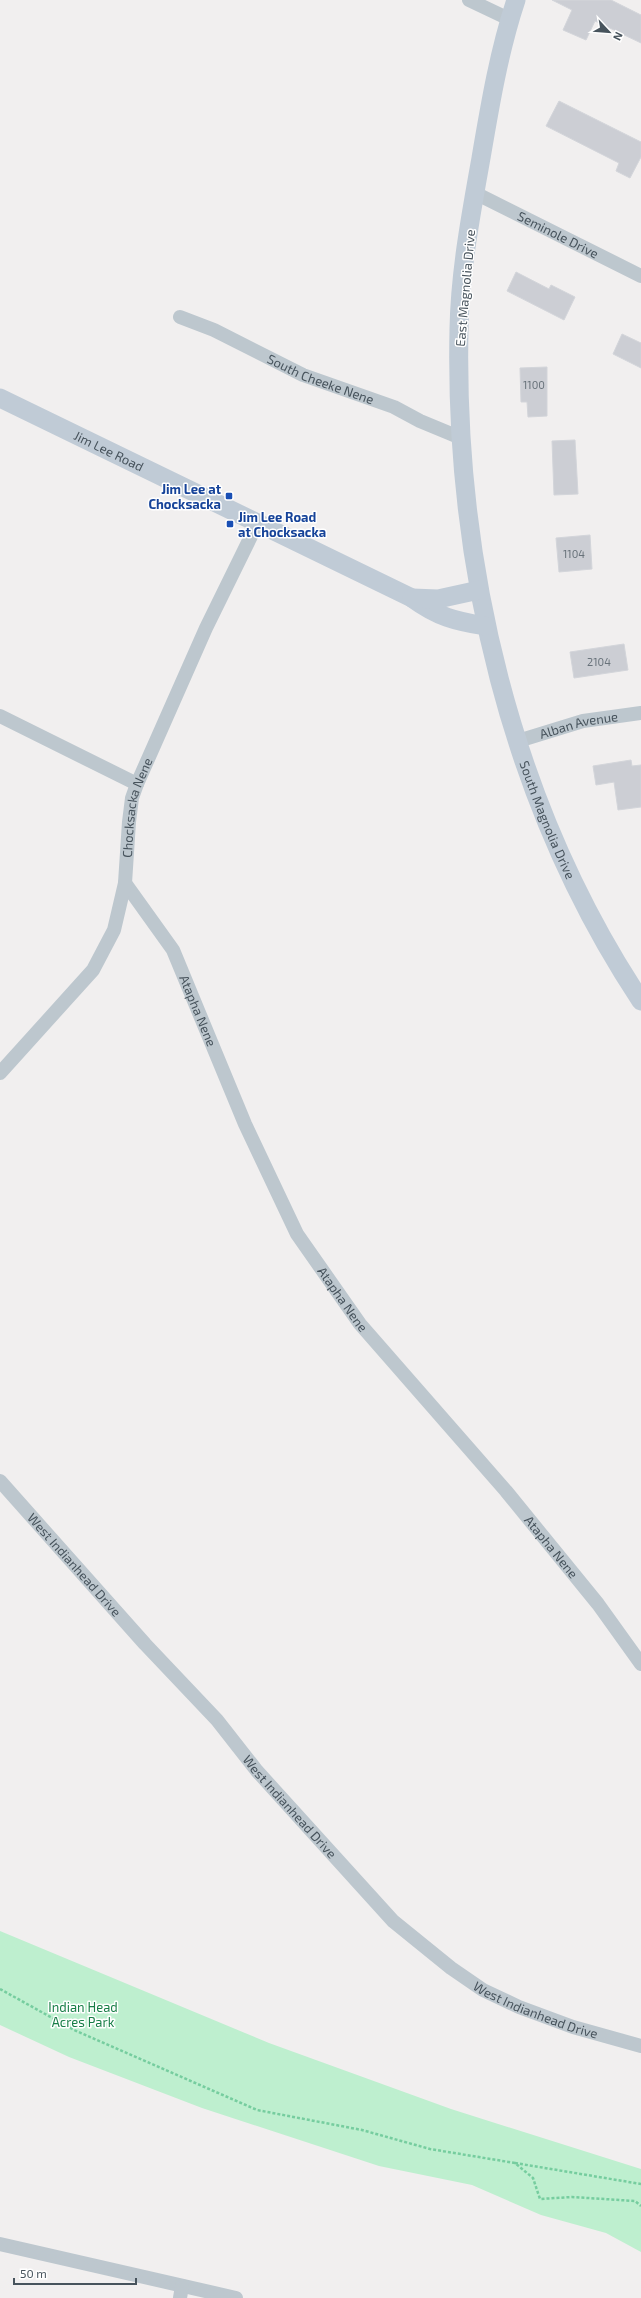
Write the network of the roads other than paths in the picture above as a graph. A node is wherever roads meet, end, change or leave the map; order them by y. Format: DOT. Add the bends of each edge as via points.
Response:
graph roads {
  1 [pos="469,0"];
  2 [pos="516,0"];
  3 [pos="509,19"];
  4 [pos="475,193"];
  5 [pos="641,276"];
  6 [pos="180,317"];
  7 [pos="0,398"];
  8 [pos="461,438"];
  9 [pos="257,524"];
  10 [pos="479,590"];
  11 [pos="412,598"];
  12 [pos="485,626"];
  13 [pos="641,713"];
  14 [pos="0,716"];
  15 [pos="518,741"];
  16 [pos="137,784"];
  17 [pos="125,883"];
  18 [pos="641,1001"];
  19 [pos="0,1073"];
  20 [pos="0,1481"];
  21 [pos="641,1664"];
  22 [pos="641,2046"];
  23 [pos="0,2244"];
  24 [pos="181,2292"];
  25 [pos="236,2298"];
  1 -- 3 [label="street"];
  2 -- 3 [label="main road, East Magnolia Drive"];
  3 -- 4 [label="main road, East Magnolia Drive"];
  4 -- 5 [label="street, Seminole Drive"];
  4 -- 8 [label="main road, East Magnolia Drive" via="459,327"];
  6 -- 8 [label="street, South Cheeke Nene" via="214,330 303,375 394,407"];
  7 -- 9 [label="main road, Jim Lee Road"];
  8 -- 10 [label="main road, East Magnolia Drive"];
  9 -- 11 [label="main road, Jim Lee Road"];
  9 -- 16 [label="street, Chocksacka Nene" via="206,628"];
  10 -- 11 [label="main road, Jim Lee Road" via="438,599"];
  10 -- 12 [label="main road, East Magnolia Drive"];
  11 -- 12 [label="main road, Jim Lee Road" via="430,612 460,622"];
  12 -- 15 [label="main road, South Magnolia Drive"];
  13 -- 15 [label="street, Alban Avenue" via="583,721"];
  14 -- 16 [label="street"];
  15 -- 18 [label="main road, South Magnolia Drive" via="547,822 571,878"];
  16 -- 17 [label="street, Chocksacka Nene" via="132,798 129,822"];
  17 -- 19 [label="street, Chocksacka Nene" via="114,930 93,970"];
  17 -- 21 [label="street, Atapha Nene" via="173,950 245,1124 297,1234 360,1324 511,1497 598,1604"];
  20 -- 22 [label="street, West Indianhead Drive" via="145,1644 217,1720 257,1771 393,1921 451,1968 483,1990 573,2027"];
  23 -- 24 [label="street"];
  24 -- 25 [label="street"];
}
